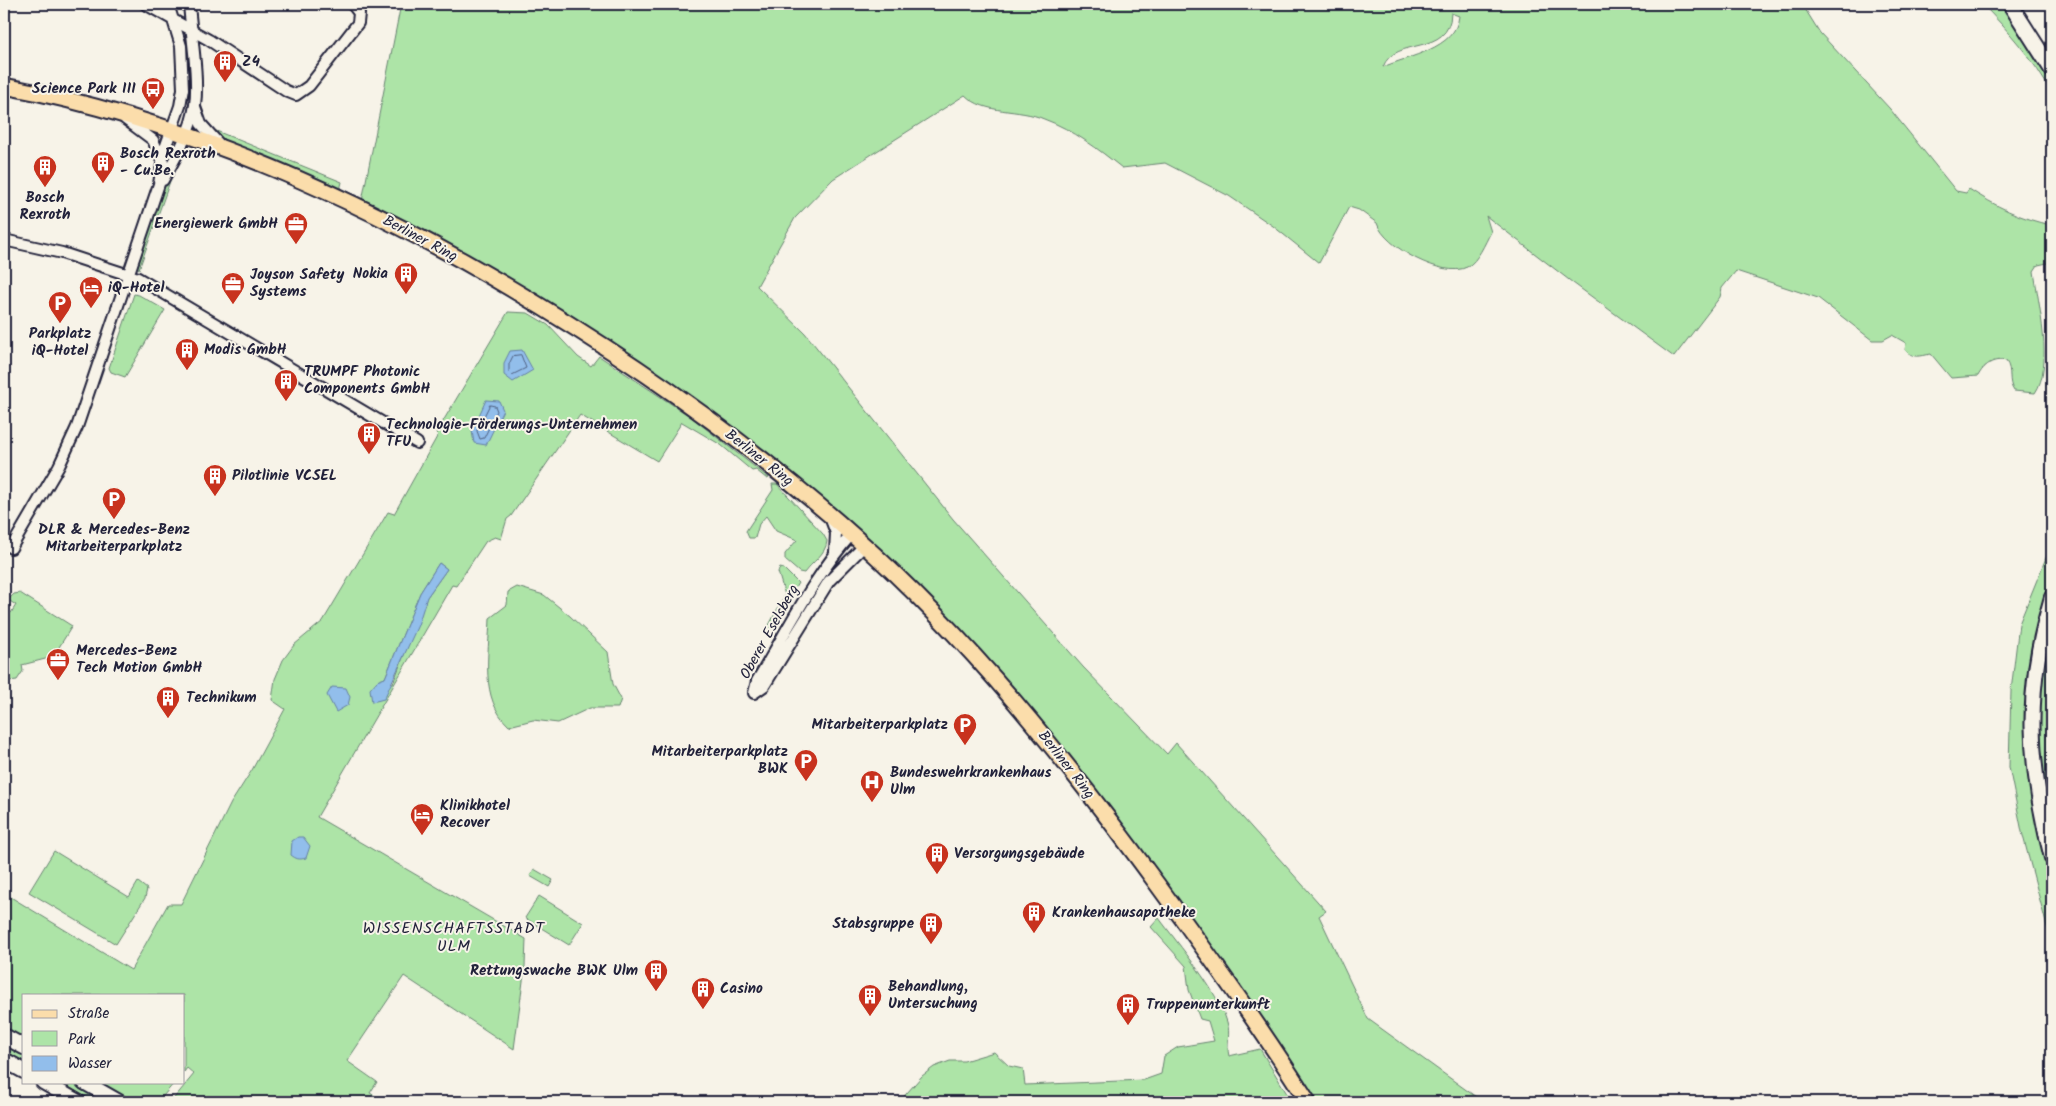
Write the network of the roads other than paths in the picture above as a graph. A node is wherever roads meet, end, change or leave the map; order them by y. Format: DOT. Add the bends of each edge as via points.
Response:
graph roads {
  1 [pos="145,4"];
  2 [pos="168,4"];
  3 [pos="189,4"];
  4 [pos="352,4"];
  5 [pos="2010,4"];
  6 [pos="172,21"];
  7 [pos="191,30"];
  8 [pos="2052,70"];
  9 [pos="4,86"];
  10 [pos="195,106"];
  11 [pos="118,114"];
  12 [pos="179,133"];
  13 [pos="230,152"];
  14 [pos="162,163"];
  15 [pos="156,194"];
  16 [pos="4,240"];
  17 [pos="129,274"];
  18 [pos="417,443"];
  19 [pos="828,514"];
  20 [pos="852,534"];
  21 [pos="865,545"];
  22 [pos="11,548"];
  23 [pos="835,553"];
  24 [pos="2052,597"];
  25 [pos="2052,858"];
  26 [pos="4,1036"];
  27 [pos="22,1046"];
  28 [pos="4,1060"];
  29 [pos="22,1070"];
  30 [pos="46,1084"];
  31 [pos="88,1084"];
  32 [pos="78,1102"];
  33 [pos="119,1102"];
  34 [pos="1308,1102"];
  1 -- 6 [label="street"];
  2 -- 6 [label="street"];
  3 -- 7 [label="street"];
  4 -- 7 [label="street" via="359,13 358,23 309,86 299,94 290,93"];
  5 -- 8 [label="street"];
  6 -- 7 [label="street"];
  6 -- 12 [label="street" via="181,46 183,83"];
  7 -- 10 [label="street"];
  9 -- 11 [label="main road, Berliner Ring"];
  10 -- 12 [label="street"];
  10 -- 13 [label="street" via="204,129"];
  11 -- 12 [label="main road, Berliner Ring"];
  11 -- 14 [label="street" via="153,140"];
  12 -- 13 [label="main road, Berliner Ring"];
  12 -- 14 [label="street" via="165,147"];
  12 -- 15 [label="street"];
  13 -- 19 [label="main road, Berliner Ring" via="312,185 402,229 557,316 695,409 763,459"];
  14 -- 15 [label="street"];
  15 -- 17 [label="street"];
  16 -- 17 [label="street" via="62,253"];
  17 -- 18 [label="street"];
  17 -- 22 [label="street" via="73,437"];
  19 -- 20 [label="main road, Berliner Ring"];
  19 -- 23 [label="street" via="836,533"];
  20 -- 21 [label="main road, Berliner Ring"];
  20 -- 23 [label="street, Oberer Eselsberg"];
  21 -- 23 [label="street, Oberer Eselsberg" via="829,581 764,686 754,693 807,595"];
  21 -- 34 [label="main road, Berliner Ring" via="949,630 1034,724 1112,822"];
  24 -- 25 [label="street" via="2041,637 2031,715 2036,788"];
  26 -- 27 [label="street"];
  28 -- 29 [label="street"];
  30 -- 32 [label="street"];
  31 -- 33 [label="street"];
}
